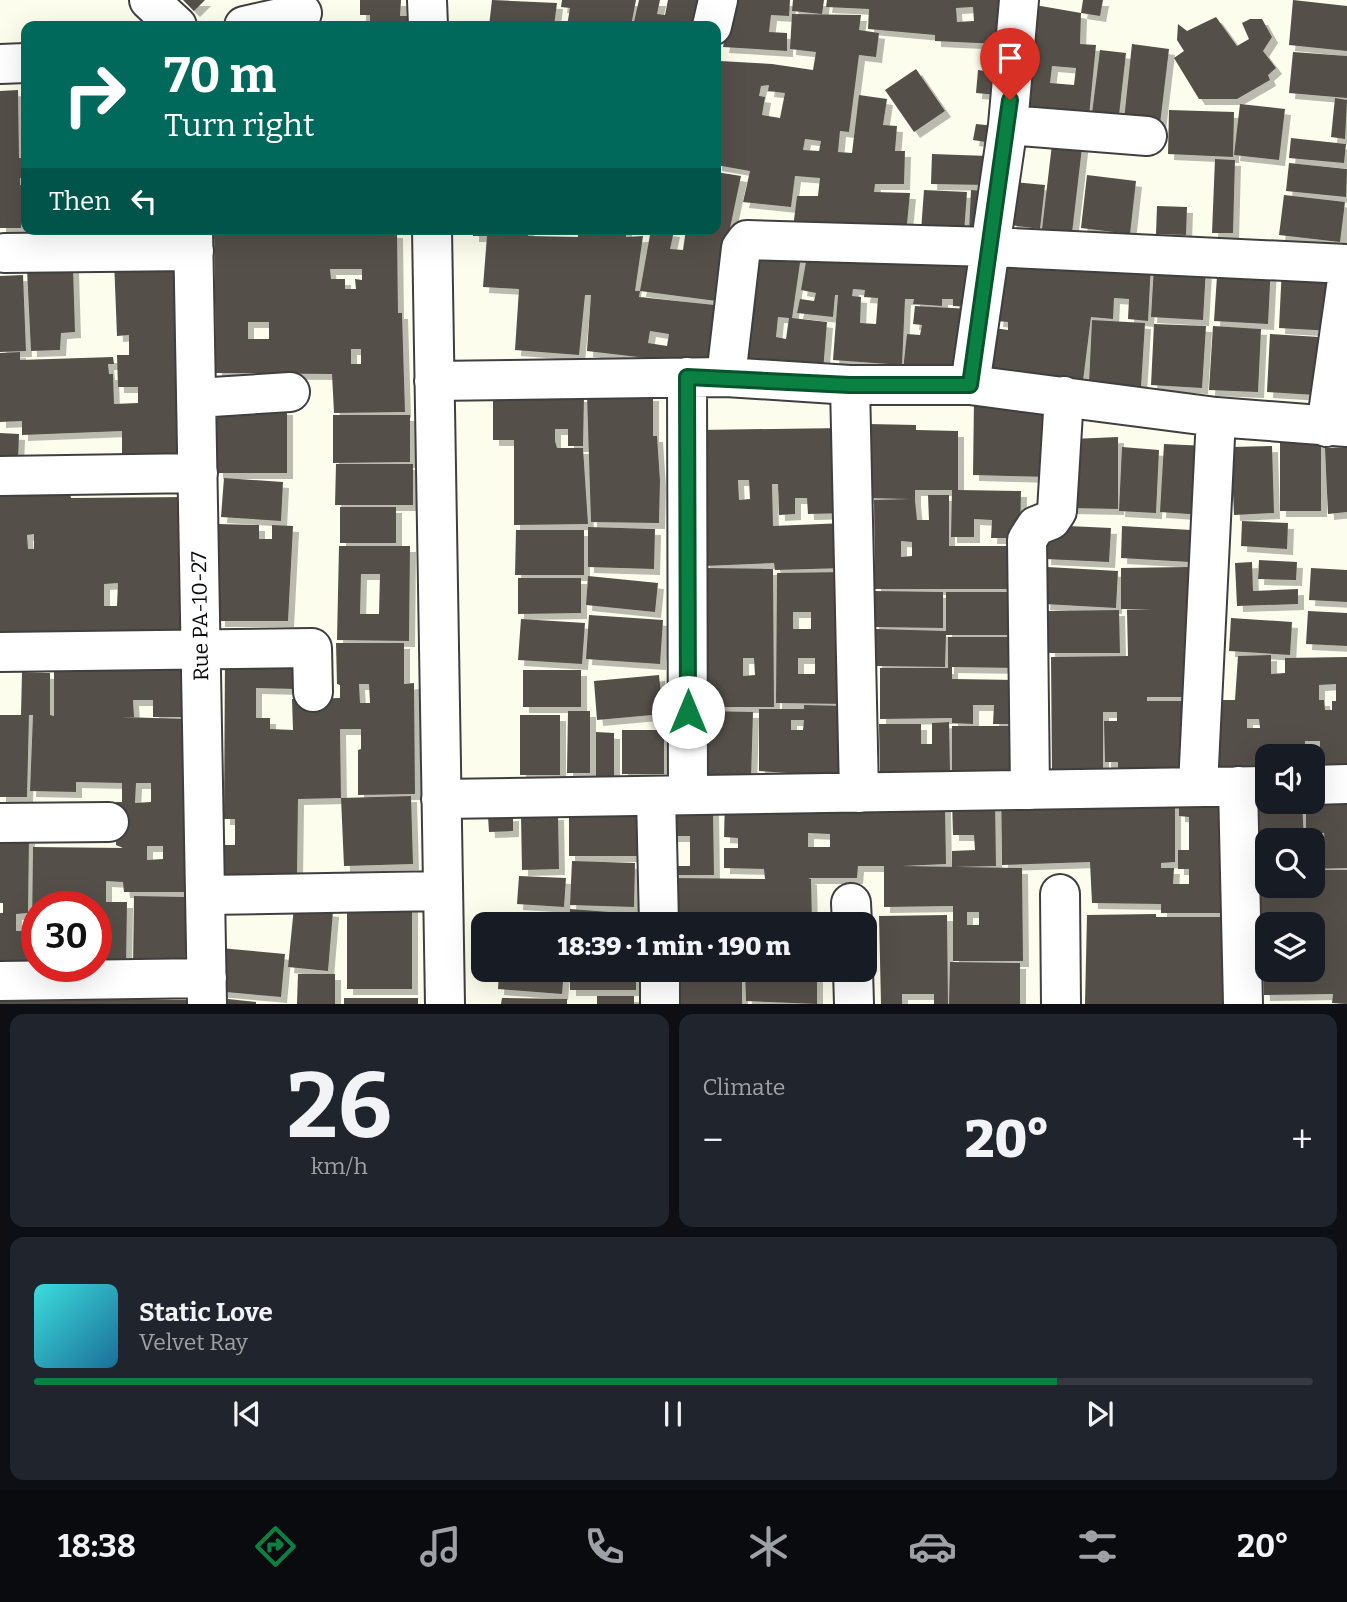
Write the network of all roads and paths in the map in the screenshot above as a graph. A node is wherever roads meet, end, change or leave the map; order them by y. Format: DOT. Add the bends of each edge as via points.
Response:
graph roads {
  1 [pos="149,0"];
  2 [pos="427,0"];
  3 [pos="718,0"];
  4 [pos="1019,0"];
  5 [pos="302,13"];
  6 [pos="172,21"];
  7 [pos="266,21"];
  8 [pos="428,21"];
  9 [pos="713,21"];
  10 [pos="0,64"];
  11 [pos="21,64"];
  12 [pos="1008,125"];
  13 [pos="1147,136"];
  14 [pos="432,235"];
  15 [pos="194,240"];
  16 [pos="991,247"];
  17 [pos="4,253"];
  18 [pos="1347,264"];
  19 [pos="1347,280"];
  20 [pos="687,377"];
  21 [pos="726,377"];
  22 [pos="434,381"];
  23 [pos="850,385"];
  24 [pos="970,385"];
  25 [pos="290,392"];
  26 [pos="1064,396"];
  27 [pos="197,398"];
  28 [pos="1216,416"];
  29 [pos="1337,427"];
  30 [pos="198,473"];
  31 [pos="0,476"];
  32 [pos="201,649"];
  33 [pos="0,653"];
  34 [pos="313,692"];
  35 [pos="1347,784"];
  36 [pos="1325,785"];
  37 [pos="1198,786"];
  38 [pos="1252,786"];
  39 [pos="1030,790"];
  40 [pos="859,793"];
  41 [pos="672,796"];
  42 [pos="441,799"];
  43 [pos="109,822"];
  44 [pos="0,823"];
  45 [pos="443,891"];
  46 [pos="1060,894"];
  47 [pos="205,895"];
  48 [pos="660,912"];
  49 [pos="0,981"];
  50 [pos="660,982"];
  51 [pos="853,982"];
  52 [pos="207,991"];
  53 [pos="445,1003"];
  54 [pos="660,1003"];
  55 [pos="854,1003"];
  56 [pos="1061,1003"];
  57 [pos="1243,1003"];
  1 -- 6 [label="street"];
  2 -- 8 [label="street"];
  3 -- 9 [label="street"];
  4 -- 12 [label="street"];
  5 -- 7 [label="street"];
  10 -- 11 [label="street"];
  12 -- 13 [label="street"];
  12 -- 16 [label="street"];
  14 -- 22 [label="street"];
  15 -- 17 [label="street"];
  15 -- 27 [label="street, Rue PA-10-27"];
  16 -- 18 [label="street"];
  16 -- 21 [label="street" via="747,240 741,248"];
  16 -- 24 [label="street"];
  19 -- 29 [label="street"];
  20 -- 21 [label="street"];
  20 -- 22 [label="street"];
  20 -- 41 [label="street"];
  21 -- 23 [label="street"];
  22 -- 42 [label="street"];
  23 -- 24 [label="street"];
  23 -- 40 [label="street"];
  24 -- 26 [label="street"];
  25 -- 27 [label="street"];
  26 -- 28 [label="street"];
  26 -- 39 [label="street" via="1057,511 1051,520 1036,526 1027,540"];
  27 -- 30 [label="street, Rue PA-10-27"];
  28 -- 29 [label="street"];
  28 -- 37 [label="street"];
  30 -- 31 [label="street"];
  30 -- 32 [label="street, Rue PA-10-27"];
  32 -- 33 [label="street"];
  32 -- 34 [label="street" via="312,648"];
  32 -- 47 [label="street, Rue PA-10-27"];
  35 -- 36 [label="street"];
  37 -- 38 [label="street"];
  37 -- 39 [label="street"];
  38 -- 57 [label="street"];
  39 -- 40 [label="street"];
  40 -- 41 [label="street"];
  41 -- 42 [label="street"];
  41 -- 48 [label="street"];
  42 -- 45 [label="street"];
  43 -- 44 [label="street"];
  45 -- 47 [label="street"];
  45 -- 53 [label="street"];
  46 -- 56 [label="street"];
  47 -- 52 [label="street, Rue PA-10-27"];
  49 -- 52 [label="street"];
  50 -- 54 [label="street"];
  51 -- 55 [label="street"];
}
